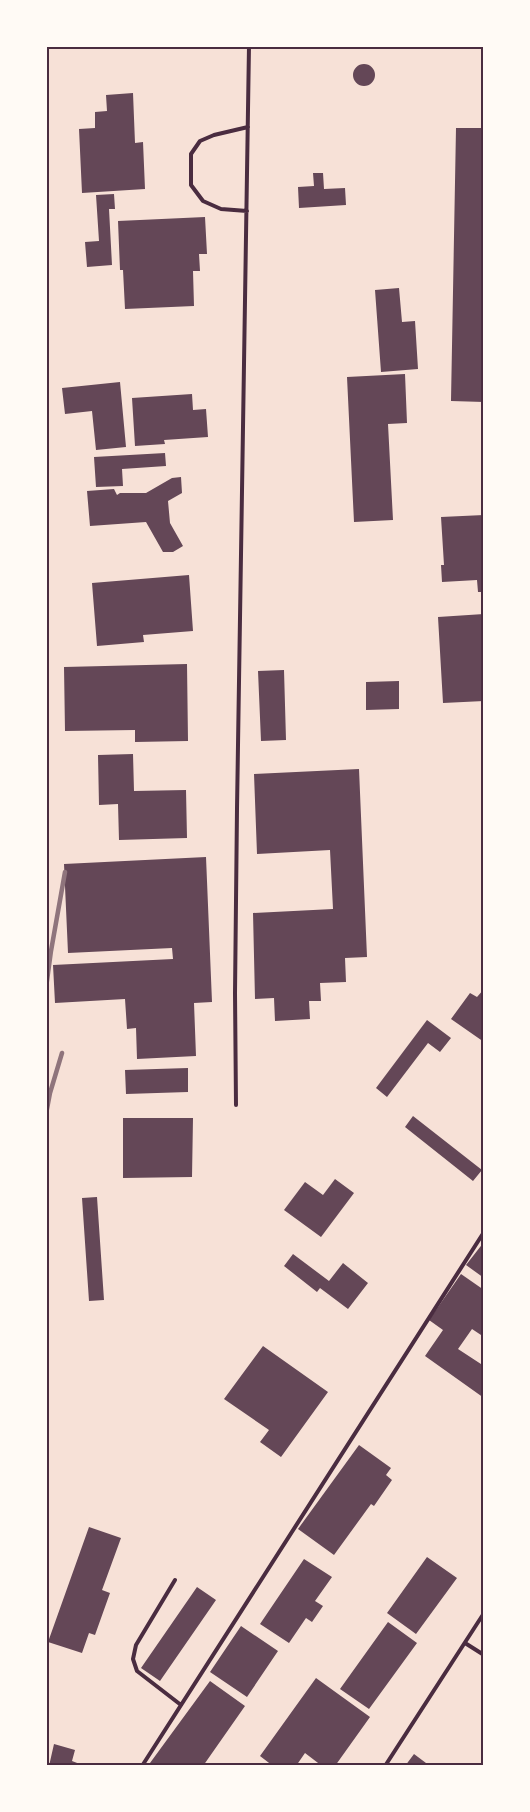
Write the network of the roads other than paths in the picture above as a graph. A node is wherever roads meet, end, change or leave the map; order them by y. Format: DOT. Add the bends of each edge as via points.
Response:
graph roads {
  1 [pos="249,46"];
  2 [pos="248,127"];
  3 [pos="247,212"];
  4 [pos="236,1105"];
  5 [pos="483,1232"];
  6 [pos="175,1580"];
  7 [pos="483,1613"];
  8 [pos="465,1643"];
  9 [pos="483,1655"];
  10 [pos="181,1705"];
  11 [pos="142,1766"];
  12 [pos="385,1766"];
  1 -- 2 [label="lane"];
  2 -- 3 [label="lane"];
  2 -- 3 [label="lane" via="200,141 191,154 191,185 203,201 221,209"];
  3 -- 4 [label="lane"];
  5 -- 10 [label="lane"];
  6 -- 10 [label="lane" via="136,1645 133,1659 137,1671"];
  7 -- 8 [label="lane"];
  8 -- 9 [label="lane"];
  8 -- 12 [label="lane"];
  10 -- 11 [label="lane"];
}
